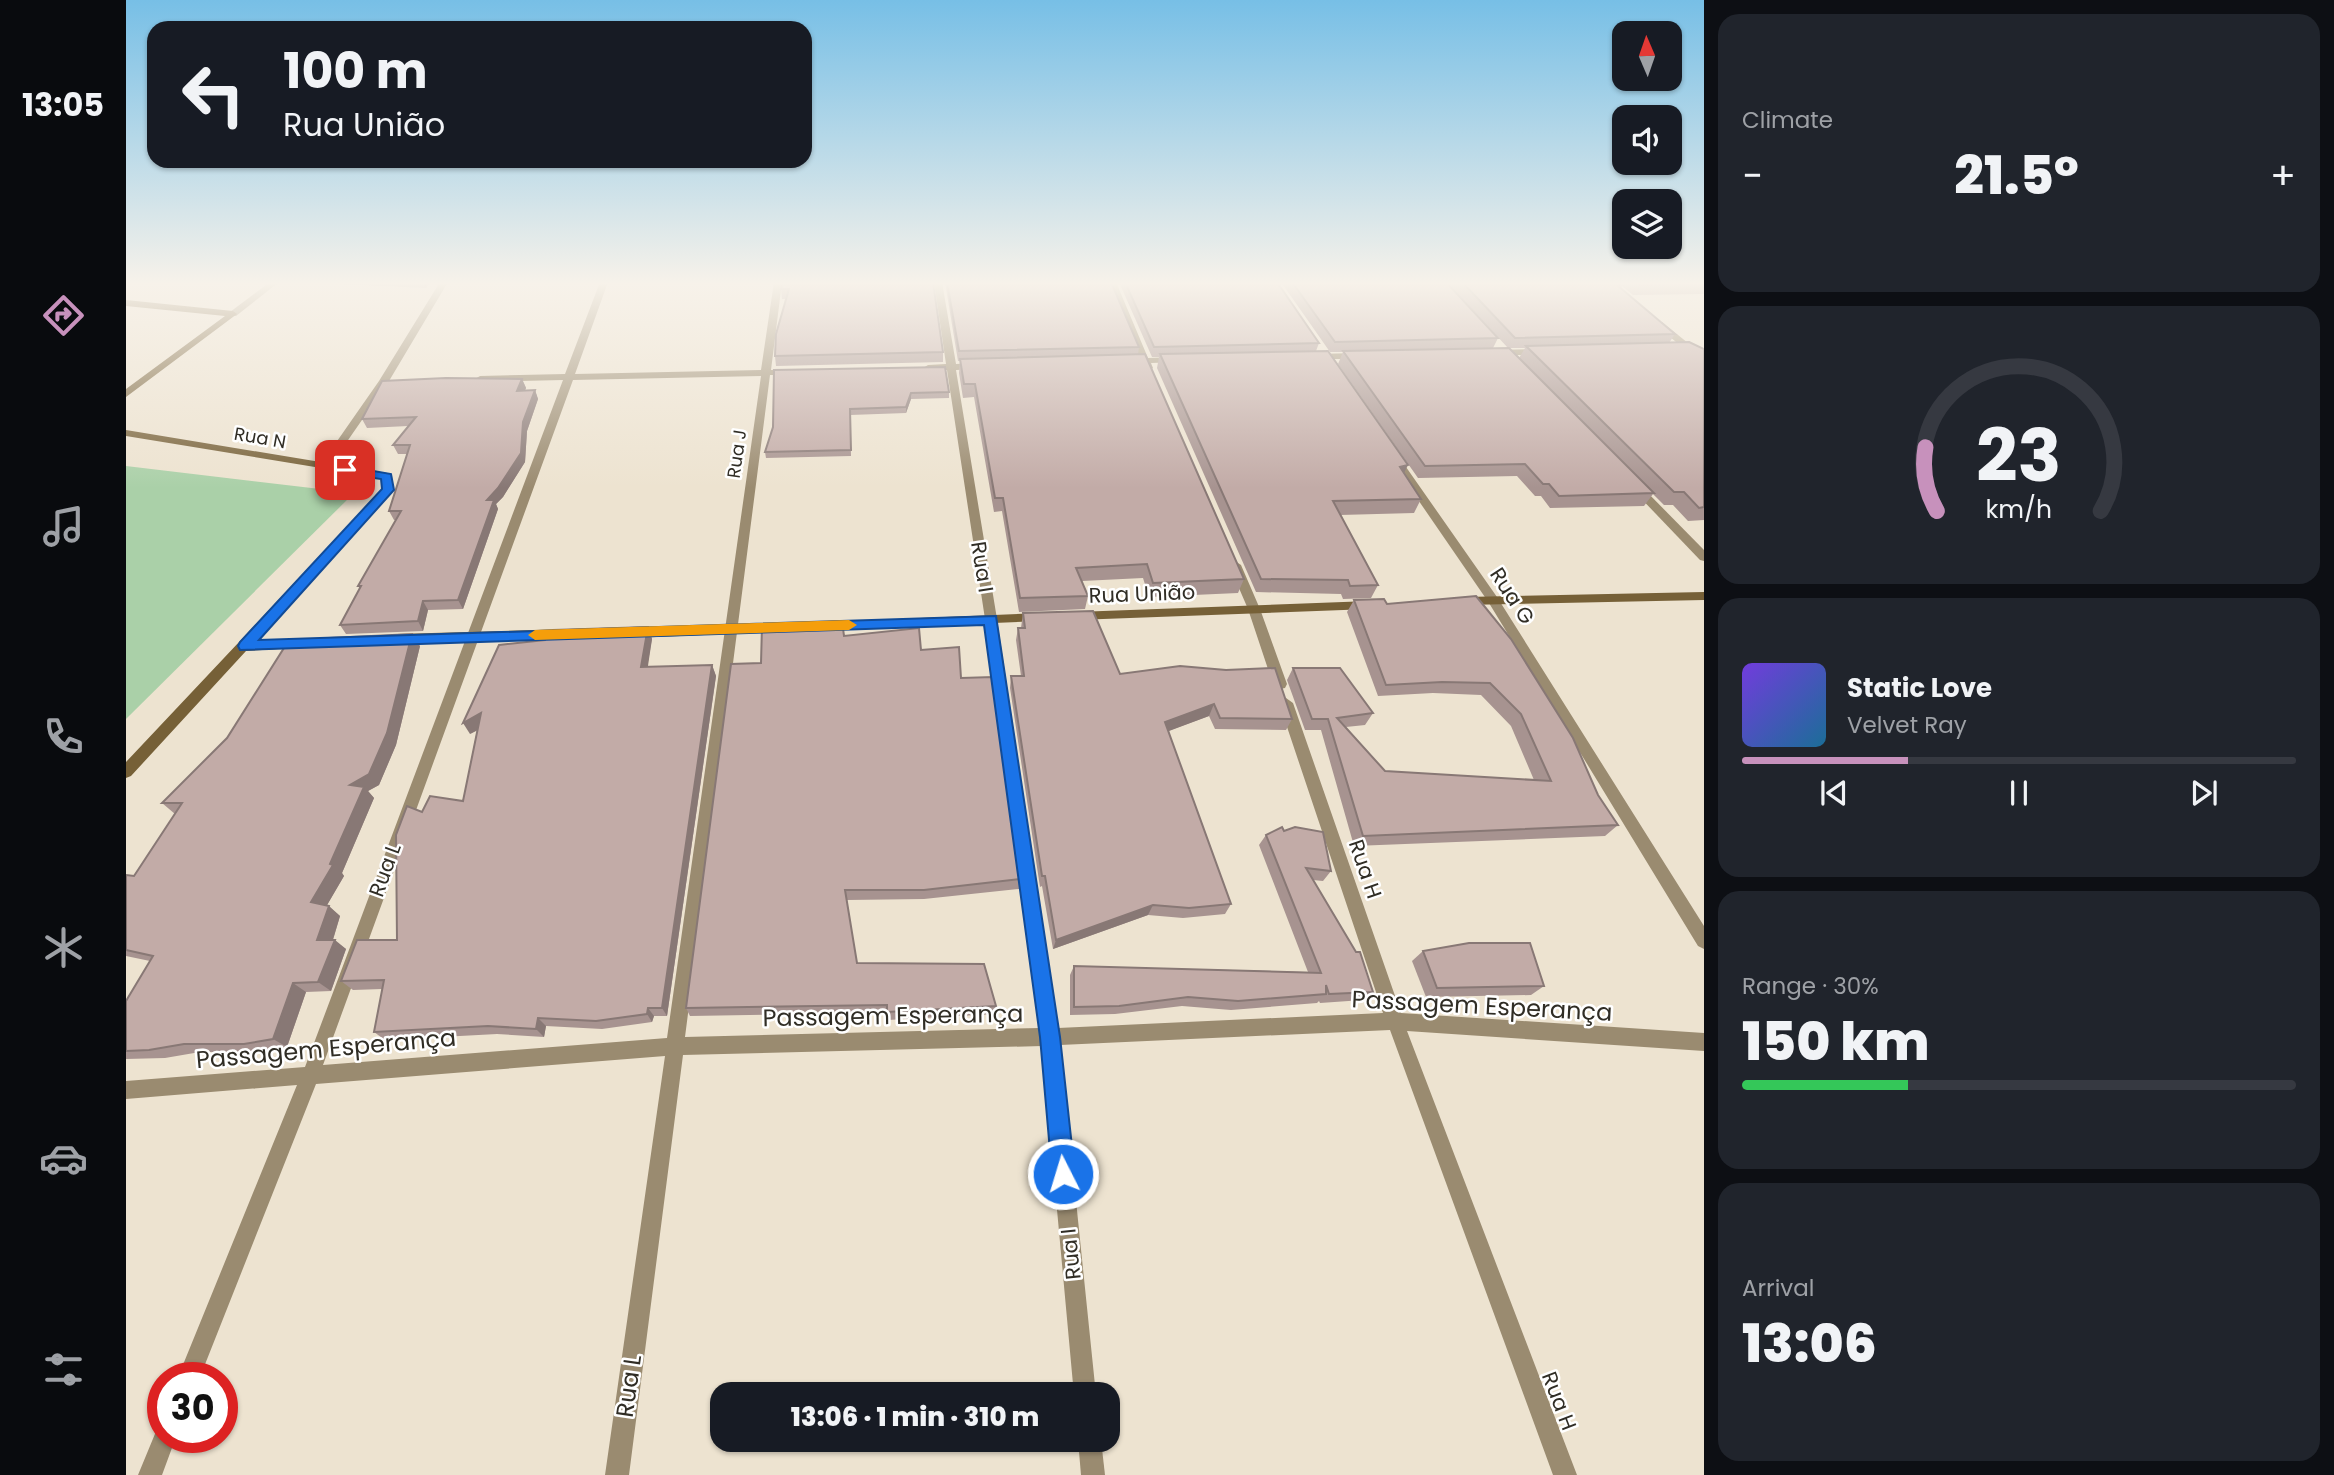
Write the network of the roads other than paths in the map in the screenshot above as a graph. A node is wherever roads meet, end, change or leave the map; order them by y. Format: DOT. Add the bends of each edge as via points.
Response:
graph roads {
  1 [pos="184,351"];
  2 [pos="402,351"];
  3 [pos="576,351"];
  4 [pos="768,351"];
  5 [pos="949,351"];
  6 [pos="1140,351"];
  7 [pos="1558,352"];
  8 [pos="1505,353"];
  9 [pos="1477,354"];
  10 [pos="1366,356"];
  11 [pos="1297,358"];
  12 [pos="1144,360"];
  13 [pos="1186,360"];
  14 [pos="1117,361"];
  15 [pos="1514,363"];
  16 [pos="993,366"];
  17 [pos="951,367"];
  18 [pos="912,368"];
  19 [pos="805,372"];
  20 [pos="765,373"];
  21 [pos="566,377"];
  22 [pos="475,379"];
  23 [pos="397,380"];
  24 [pos="384,381"];
  25 [pos="1155,385"];
  26 [pos="126,394"];
  27 [pos="126,433"];
  28 [pos="1386,446"];
  29 [pos="324,467"];
  30 [pos="1628,479"];
  31 [pos="1227,547"];
  32 [pos="1704,557"];
  33 [pos="1704,596"];
  34 [pos="1493,600"];
  35 [pos="1453,602"];
  36 [pos="1387,604"];
  37 [pos="1254,609"];
  38 [pos="991,619"];
  39 [pos="731,631"];
  40 [pos="622,633"];
  41 [pos="581,634"];
  42 [pos="471,636"];
  43 [pos="381,640"];
  44 [pos="329,642"];
  45 [pos="246,646"];
  46 [pos="126,772"];
  47 [pos="1704,941"];
  48 [pos="1395,1021"];
  49 [pos="1050,1037"];
  50 [pos="1704,1042"];
  51 [pos="676,1046"];
  52 [pos="311,1074"];
  53 [pos="126,1090"];
  54 [pos="195,1362"];
  55 [pos="1084,1382"];
  56 [pos="1091,1452"];
  57 [pos="159,1453"];
  58 [pos="150,1475"];
  59 [pos="617,1475"];
  60 [pos="1093,1475"];
  61 [pos="1565,1475"];
  1 -- 26 [label="main road"];
  2 -- 24 [label="street"];
  3 -- 21 [label="street, Rua L"];
  4 -- 20 [label="street, Rua J"];
  5 -- 17 [label="street, Rua I"];
  6 -- 12 [label="street"];
  7 -- 8 [label="street"];
  8 -- 9 [label="street"];
  8 -- 15 [label="street"];
  10 -- 11 [label="street"];
  12 -- 13 [label="street"];
  12 -- 14 [label="street"];
  12 -- 25 [label="street"];
  16 -- 17 [label="street"];
  17 -- 18 [label="street"];
  17 -- 38 [label="street, Rua I"];
  19 -- 20 [label="street"];
  20 -- 21 [label="street"];
  20 -- 39 [label="street, Rua J"];
  21 -- 22 [label="street"];
  21 -- 42 [label="street, Rua L"];
  23 -- 24 [label="street"];
  24 -- 29 [label="street"];
  27 -- 29 [label="main road, Rua N"];
  28 -- 34 [label="street, Rua G"];
  29 -- 45 [label="main road, Rua N" via="388,478 388,490"];
  30 -- 32 [label="street"];
  31 -- 37 [label="street, Rua H"];
  33 -- 34 [label="main road"];
  34 -- 35 [label="main road"];
  34 -- 47 [label="street, Rua G"];
  36 -- 37 [label="main road, Rua União"];
  37 -- 38 [label="main road, Rua União"];
  37 -- 48 [label="street, Rua H"];
  38 -- 39 [label="main road, Rua União"];
  38 -- 49 [label="street, Rua I"];
  39 -- 40 [label="main road, Rua União"];
  39 -- 51 [label="street, Rua L"];
  41 -- 42 [label="main road"];
  42 -- 43 [label="main road"];
  42 -- 52 [label="street, Rua L"];
  44 -- 45 [label="main road"];
  45 -- 46 [label="main road"];
  48 -- 49 [label="street, Passagem Esperança"];
  48 -- 50 [label="street, Passagem Esperança"];
  48 -- 61 [label="street, Rua H"];
  49 -- 51 [label="street, Passagem Esperança"];
  49 -- 55 [label="street, Rua I"];
  51 -- 52 [label="street, Passagem Esperança"];
  51 -- 59 [label="street, Rua L"];
  52 -- 53 [label="street, Passagem Esperança"];
  52 -- 54 [label="street, Rua L"];
  56 -- 60 [label="street"];
  57 -- 58 [label="street"];
}
